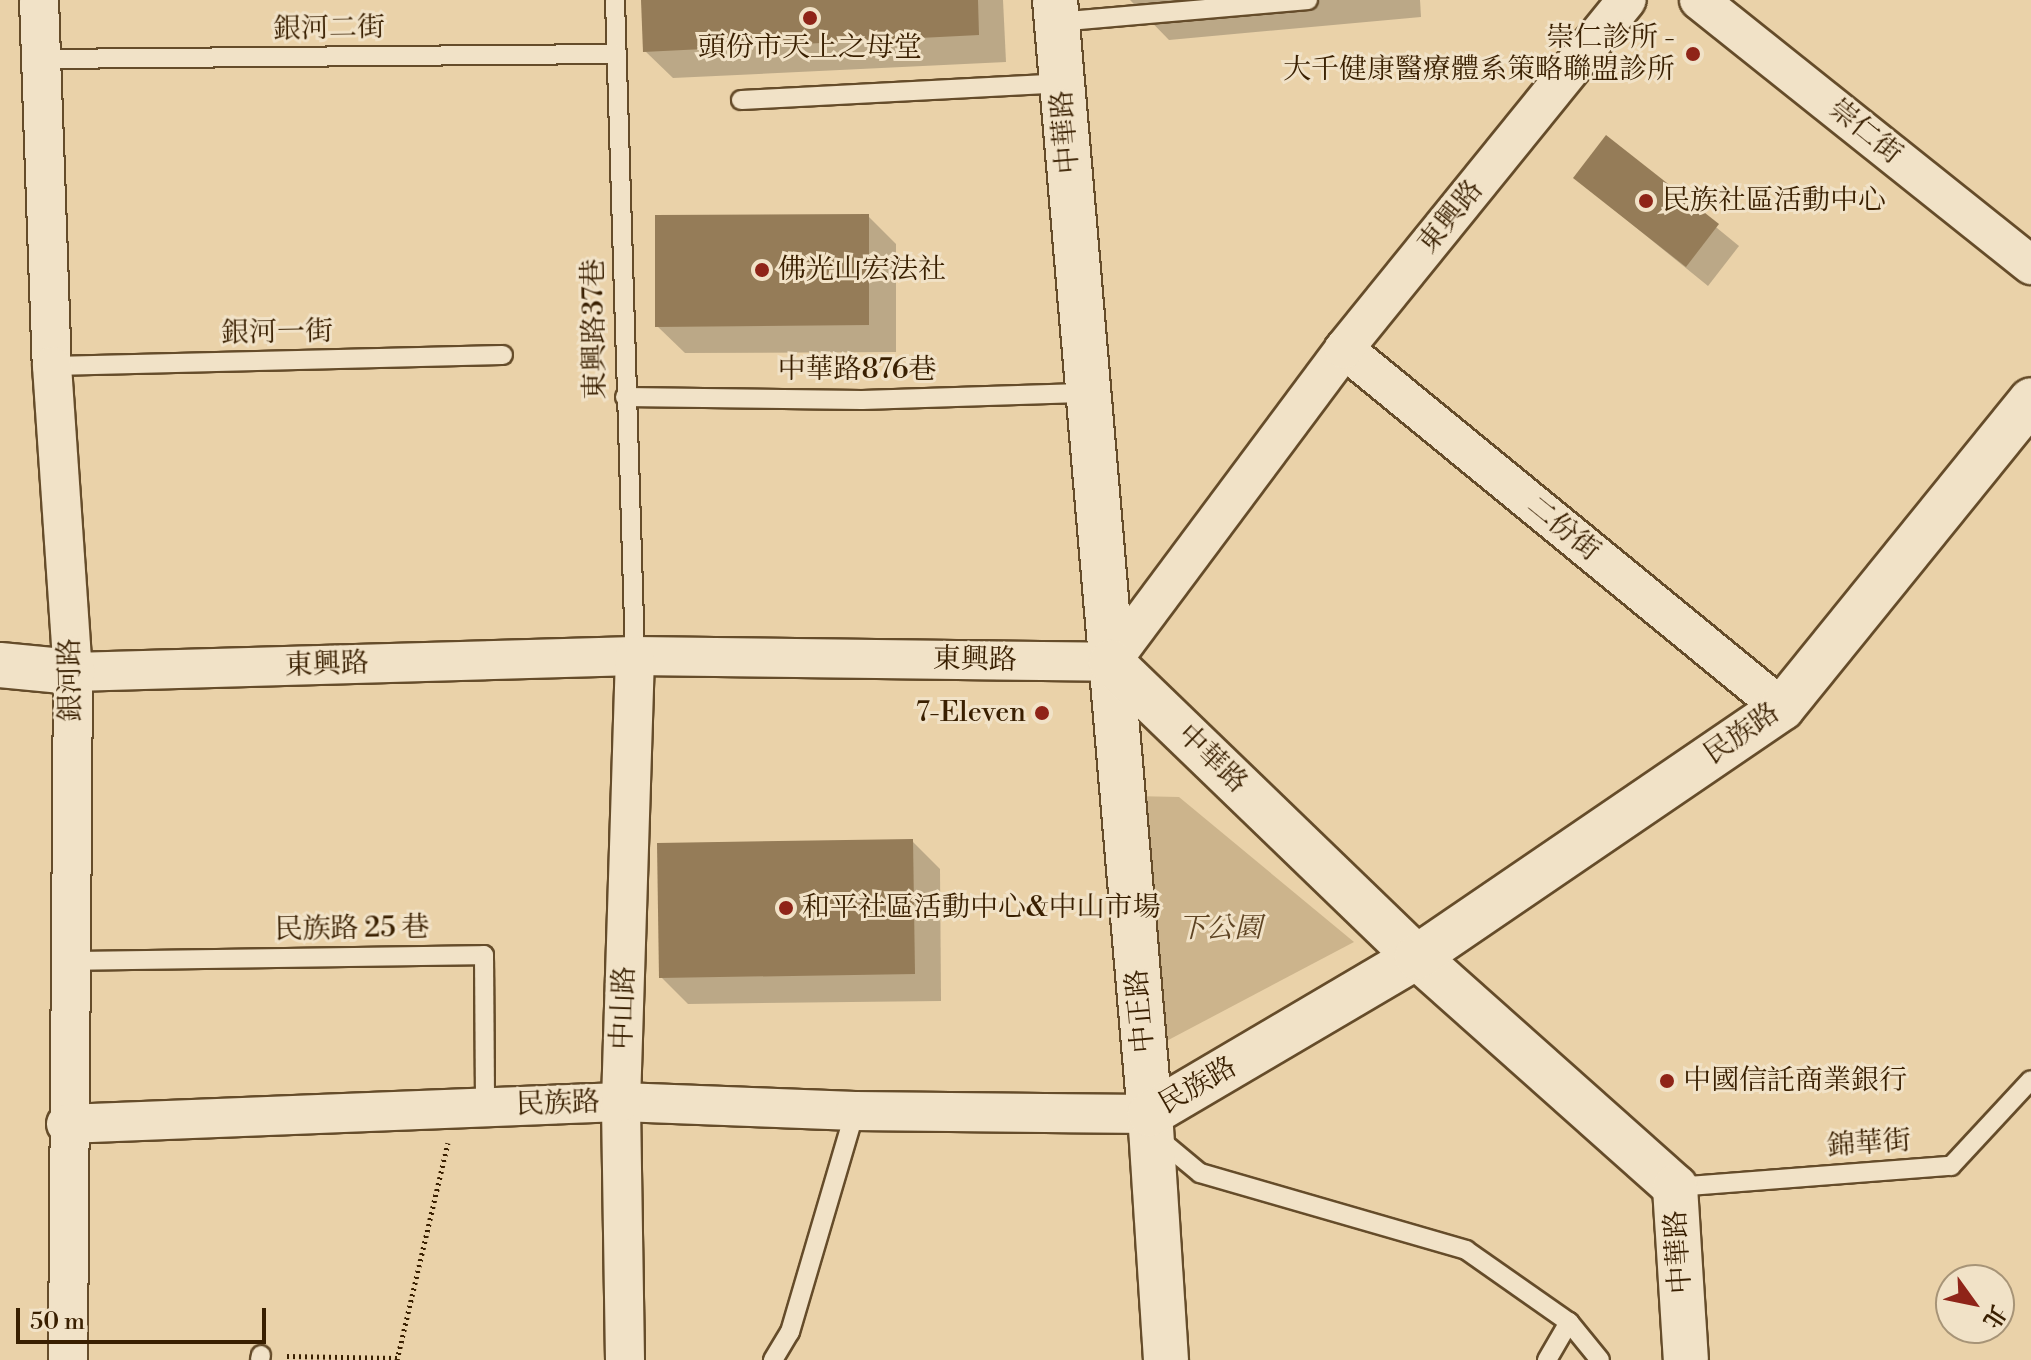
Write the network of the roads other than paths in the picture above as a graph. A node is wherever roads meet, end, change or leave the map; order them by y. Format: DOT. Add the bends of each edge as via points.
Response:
graph roads {
  1 [pos="39,0"];
  2 [pos="615,0"];
  3 [pos="1308,0"];
  4 [pos="1627,0"];
  5 [pos="1699,0"];
  6 [pos="1056,11"];
  7 [pos="617,54"];
  8 [pos="41,59"];
  9 [pos="1062,83"];
  10 [pos="741,100"];
  11 [pos="2031,265"];
  12 [pos="1344,349"];
  13 [pos="503,355"];
  14 [pos="52,366"];
  15 [pos="1089,393"];
  16 [pos="625,397"];
  17 [pos="2031,400"];
  18 [pos="635,656"];
  19 [pos="1111,662"];
  20 [pos="0,665"];
  21 [pos="73,672"];
  22 [pos="1782,708"];
  23 [pos="1417,957"];
  24 [pos="69,961"];
  25 [pos="2027,1093"];
  26 [pos="621,1102"];
  27 [pos="471,1108"];
  28 [pos="855,1111"];
  29 [pos="1150,1114"];
  30 [pos="66,1124"];
  31 [pos="1675,1187"];
  32 [pos="1569,1322"];
  33 [pos="68,1360"];
  34 [pos="625,1360"];
  35 [pos="773,1360"];
  36 [pos="1166,1360"];
  37 [pos="1547,1360"];
  38 [pos="1600,1360"];
  39 [pos="1686,1360"];
  1 -- 8 [label="street, 銀河路"];
  2 -- 7 [label="lane, 東興路37巷"];
  3 -- 6 [label="lane"];
  4 -- 12 [label="street, 東興路"];
  5 -- 11 [label="street, 崇仁街"];
  6 -- 9 [label="street, 中華路"];
  7 -- 8 [label="lane, 銀河二街"];
  7 -- 16 [label="lane, 東興路37巷"];
  8 -- 14 [label="street, 銀河路"];
  9 -- 10 [label="lane"];
  9 -- 15 [label="street, 中華路"];
  12 -- 19 [label="street, 東興路"];
  12 -- 22 [label="street, 二份街"];
  13 -- 14 [label="lane, 銀河一街"];
  14 -- 21 [label="street, 銀河路"];
  15 -- 16 [label="lane, 中華路876巷" via="862,400"];
  15 -- 19 [label="street, 中華路"];
  16 -- 18 [label="lane, 東興路37巷"];
  17 -- 22 [label="street, 民族路"];
  18 -- 19 [label="street, 東興路"];
  18 -- 21 [label="street, 東興路"];
  18 -- 26 [label="street, 中山路"];
  19 -- 23 [label="street, 中華路"];
  19 -- 29 [label="street, 中正路"];
  20 -- 21 [label="street, 東興路"];
  21 -- 24 [label="street, 銀河路"];
  22 -- 23 [label="street, 民族路"];
  23 -- 29 [label="street, 民族路"];
  23 -- 31 [label="street, 中華路"];
  24 -- 27 [label="lane, 民族路 25 巷" via="484,955"];
  24 -- 30 [label="street, 銀河路"];
  25 -- 31 [label="lane, 錦華街" via="1951,1166"];
  26 -- 27 [label="street, 民族路"];
  26 -- 28 [label="street, 民族路"];
  26 -- 34 [label="street, 中山路"];
  27 -- 30 [label="street, 民族路"];
  28 -- 29 [label="street, 民族路"];
  28 -- 35 [label="lane" via="790,1332"];
  29 -- 32 [label="lane" via="1161,1143 1200,1173 1466,1250"];
  29 -- 36 [label="street, 中正路"];
  30 -- 33 [label="street, 銀河路"];
  31 -- 39 [label="street, 中華路"];
  32 -- 37 [label="lane"];
  32 -- 38 [label="lane"];
}
